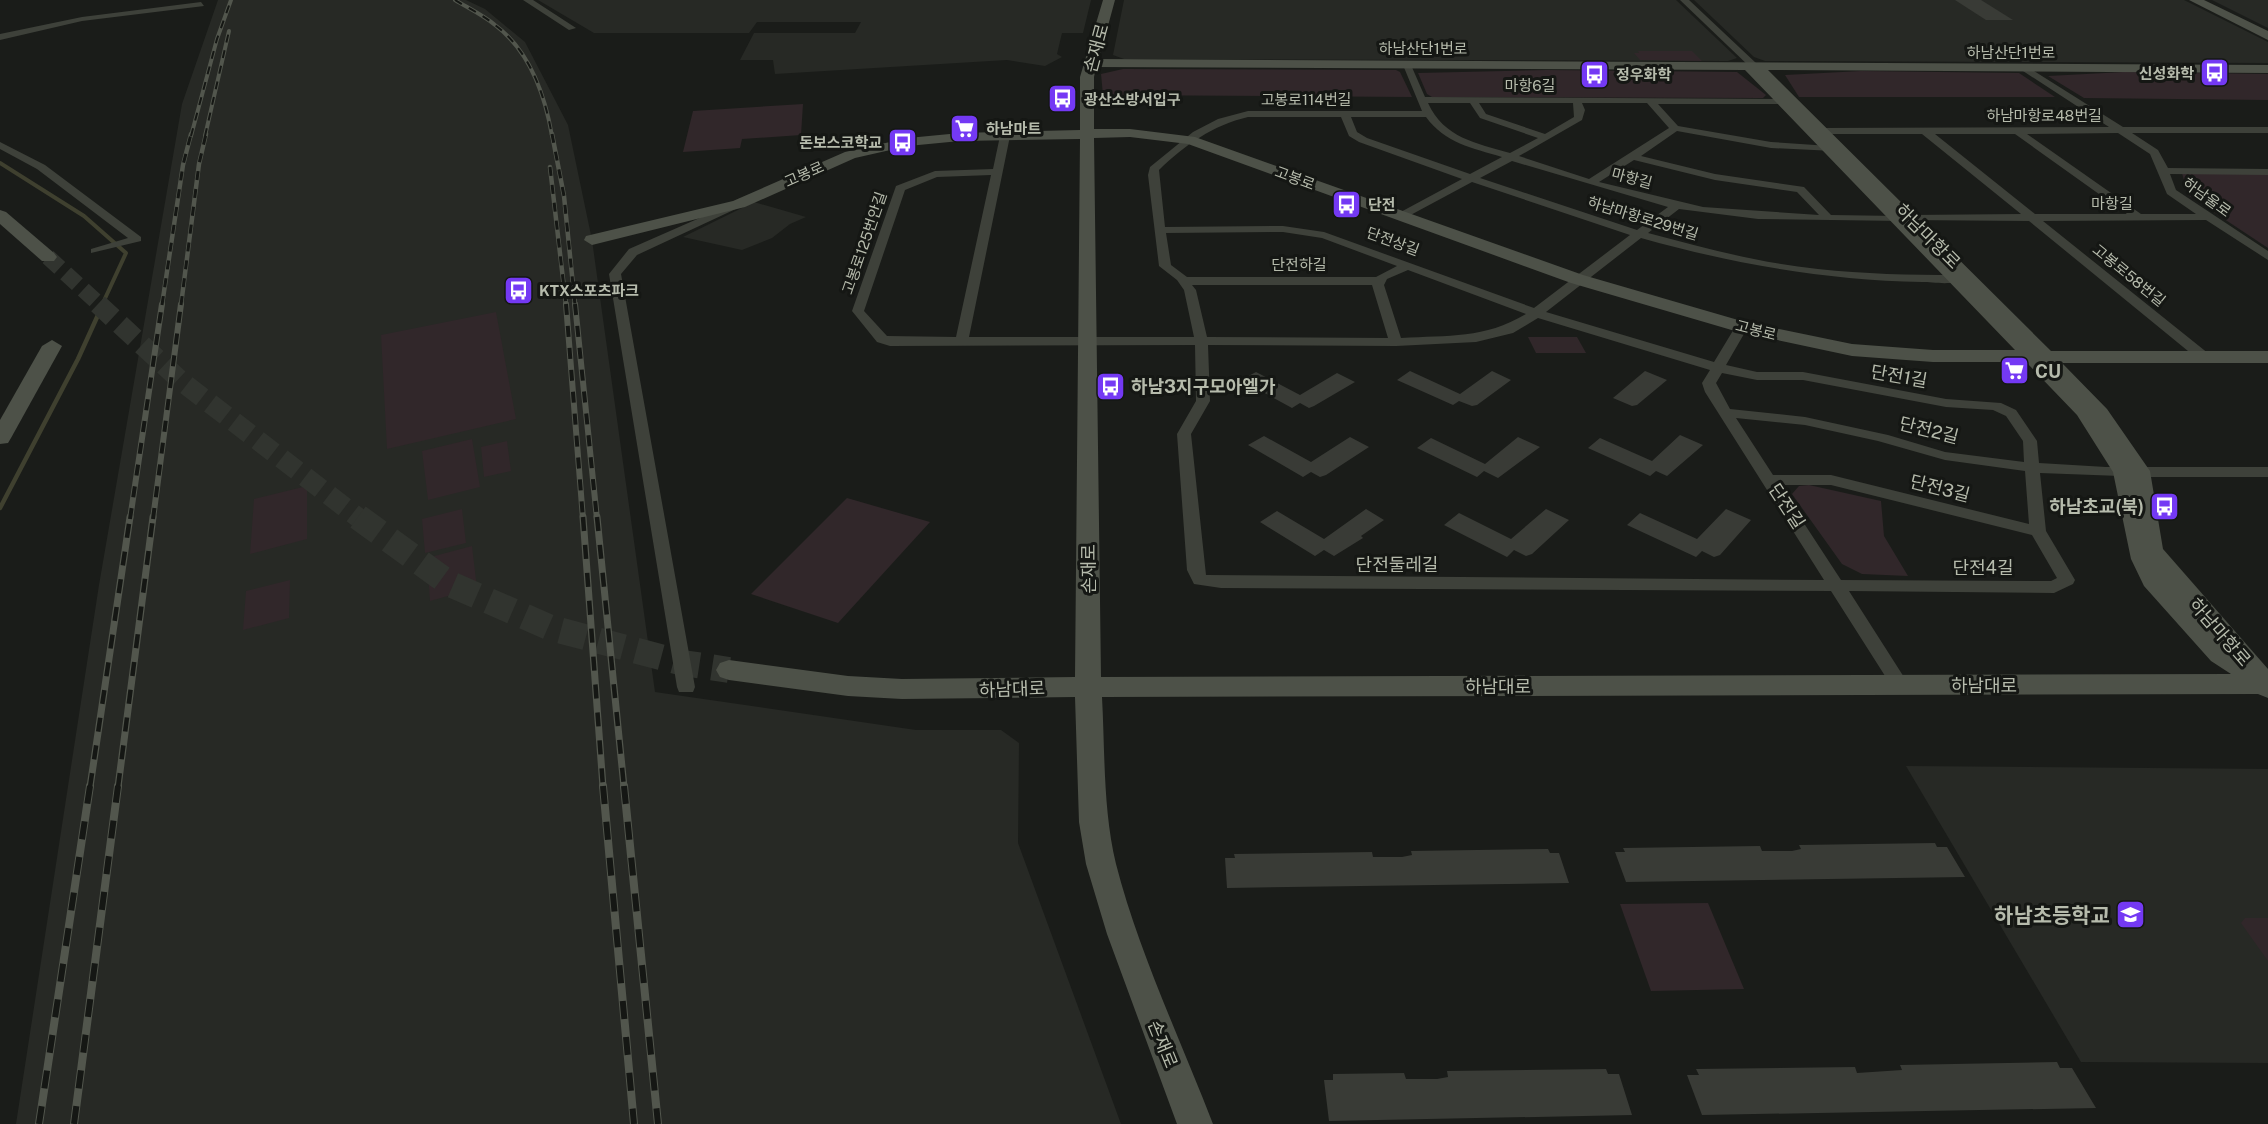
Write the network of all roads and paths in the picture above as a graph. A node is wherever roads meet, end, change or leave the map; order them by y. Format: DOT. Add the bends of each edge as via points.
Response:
graph roads {
  1 [pos="527,0"];
  2 [pos="1109,0"];
  3 [pos="1684,0"];
  4 [pos="2195,0"];
  5 [pos="186,3"];
  6 [pos="201,4"];
  7 [pos="572,28"];
  8 [pos="0,29"];
  9 [pos="15,34"];
  10 [pos="2268,36"];
  11 [pos="0,37"];
  12 [pos="1092,63"];
  13 [pos="1407,65"];
  14 [pos="1754,66"];
  15 [pos="2026,69"];
  16 [pos="2268,69"];
  17 [pos="1423,100"];
  18 [pos="1576,100"];
  19 [pos="1473,101"];
  20 [pos="1650,101"];
  21 [pos="1782,101"];
  22 [pos="1429,114"];
  23 [pos="1345,115"];
  24 [pos="1675,128"];
  25 [pos="1925,130"];
  26 [pos="2016,130"];
  27 [pos="2120,130"];
  28 [pos="2268,130"];
  29 [pos="1821,131"];
  30 [pos="1089,134"];
  31 [pos="1005,136"];
  32 [pos="1544,137"];
  33 [pos="1190,140"];
  34 [pos="0,145"];
  35 [pos="1830,149"];
  36 [pos="1509,156"];
  37 [pos="1633,157"];
  38 [pos="2163,171"];
  39 [pos="998,172"];
  40 [pos="2268,172"];
  41 [pos="1470,177"];
  42 [pos="1591,182"];
  43 [pos="739,204"];
  44 [pos="1677,205"];
  45 [pos="0,216"];
  46 [pos="1401,216"];
  47 [pos="2207,217"];
  48 [pos="1828,218"];
  49 [pos="1904,218"];
  50 [pos="2034,218"];
  51 [pos="2140,218"];
  52 [pos="1160,230"];
  53 [pos="1639,234"];
  54 [pos="592,240"];
  55 [pos="99,250"];
  56 [pos="48,256"];
  57 [pos="2268,256"];
  58 [pos="1410,265"];
  59 [pos="1577,279"];
  60 [pos="1956,279"];
  61 [pos="1184,281"];
  62 [pos="1380,281"];
  63 [pos="1536,313"];
  64 [pos="1742,327"];
  65 [pos="1088,340"];
  66 [pos="962,341"];
  67 [pos="1201,341"];
  68 [pos="1396,342"];
  69 [pos="52,346"];
  70 [pos="2038,356"];
  71 [pos="2204,357"];
  72 [pos="2268,357"];
  73 [pos="1719,368"];
  74 [pos="1726,413"];
  75 [pos="0,438"];
  76 [pos="2032,468"];
  77 [pos="2132,471"];
  78 [pos="2265,475"];
  79 [pos="1770,480"];
  80 [pos="2038,531"];
  81 [pos="1839,586"];
  82 [pos="729,670"];
  83 [pos="1900,685"];
  84 [pos="2267,686"];
  85 [pos="686,687"];
  86 [pos="1088,687"];
  87 [pos="1195,1124"];
  1 -- 7 [label="street"];
  2 -- 12 [label="main road, 손재로"];
  3 -- 14 [label="street"];
  4 -- 10 [label="main road"];
  5 -- 6 [label="street"];
  5 -- 9 [label="street"];
  8 -- 9 [label="street"];
  9 -- 11 [label="street"];
  12 -- 13 [label="main road, 하남산단1번로"];
  12 -- 30 [label="main road, 손재로" via="1087,77"];
  13 -- 14 [label="main road, 하남산단1번로"];
  13 -- 17 [label="street, 마항길"];
  14 -- 15 [label="main road, 하남산단1번로"];
  14 -- 21 [label="main road, 하남마항로" via="1750,68"];
  14 -- 29 [label="main road, 하남마항로"];
  15 -- 16 [label="main road, 하남산단1번로"];
  15 -- 27 [label="street, 하남울로"];
  17 -- 19 [label="street, 마항6길"];
  17 -- 22 [label="street, 마항길"];
  18 -- 19 [label="street, 마항6길"];
  18 -- 20 [label="street, 마항6길"];
  18 -- 32 [label="street" via="1579,118"];
  19 -- 32 [label="street" via="1483,116"];
  20 -- 21 [label="street, 마항6길"];
  20 -- 24 [label="street"];
  21 -- 35 [label="main road, 하남마항로"];
  22 -- 23 [label="street, 고봉로114번길"];
  22 -- 36 [label="street, 마항길" via="1440,131 1456,140"];
  23 -- 33 [label="street, 고봉로114번길" via="1248,114 1213,123"];
  23 -- 41 [label="street, 하남마항로29번길" via="1353,134 1363,140"];
  24 -- 35 [label="street" via="1770,147"];
  24 -- 37 [label="street"];
  25 -- 26 [label="street, 하남마항로48번길"];
  25 -- 29 [label="street, 하남마항로48번길"];
  25 -- 50 [label="street, 고봉로58번길"];
  26 -- 27 [label="street, 하남마항로48번길"];
  26 -- 51 [label="street"];
  27 -- 28 [label="street, 하남마항로48번길"];
  27 -- 38 [label="street, 하남울로" via="2154,152"];
  29 -- 49 [label="main road, 하남마항로"];
  30 -- 31 [label="main road, 고봉로"];
  30 -- 33 [label="main road, 고봉로" via="1130,133"];
  30 -- 65 [label="main road, 손재로"];
  31 -- 39 [label="street"];
  31 -- 43 [label="main road, 고봉로" via="915,141 869,150"];
  32 -- 36 [label="street"];
  33 -- 46 [label="main road, 고봉로"];
  33 -- 52 [label="street, 고봉로114번길" via="1154,169"];
  34 -- 55 [label="street" via="41,166 138,239"];
  35 -- 49 [label="main road, 하남마항로"];
  36 -- 41 [label="street"];
  36 -- 42 [label="street, 마항길"];
  37 -- 42 [label="street"];
  37 -- 48 [label="street" via="1715,177 1800,189"];
  38 -- 40 [label="street"];
  38 -- 47 [label="street, 하남울로" via="2171,192"];
  39 -- 66 [label="street"];
  39 -- 66 [label="street, 고봉로125번안길" via="935,174 900,188 858,311 882,339 890,342"];
  41 -- 46 [label="street"];
  41 -- 53 [label="street, 하남마항로29번길"];
  42 -- 44 [label="street, 마항길"];
  43 -- 54 [label="main road, 고봉로"];
  43 -- 85 [label="street" via="643,247 624,260 615,274"];
  44 -- 48 [label="street, 마항길" via="1768,216"];
  44 -- 53 [label="street"];
  45 -- 56 [label="main road"];
  46 -- 59 [label="main road, 고봉로"];
  47 -- 51 [label="street, 마항길"];
  47 -- 57 [label="street, 하남울로"];
  48 -- 49 [label="street, 마항길"];
  49 -- 50 [label="street, 마항길"];
  49 -- 60 [label="main road, 하남마항로"];
  49 -- 70 [label="main road, 하남마항로"];
  50 -- 51 [label="street, 마항길"];
  50 -- 71 [label="street, 고봉로58번길"];
  52 -- 58 [label="street, 단전상길" via="1282,229 1324,235"];
  52 -- 61 [label="street" via="1165,266"];
  53 -- 59 [label="street"];
  53 -- 60 [label="street, 하남마항로29번길" via="1797,270"];
  58 -- 62 [label="street, 단전하길"];
  58 -- 63 [label="street, 단전상길"];
  59 -- 63 [label="street"];
  59 -- 64 [label="main road, 고봉로"];
  60 -- 70 [label="main road, 하남마항로"];
  61 -- 62 [label="street, 단전하길"];
  61 -- 67 [label="street" via="1190,290"];
  62 -- 68 [label="street"];
  63 -- 68 [label="street" via="1508,330 1476,338"];
  63 -- 73 [label="street, 단전상길"];
  64 -- 70 [label="main road, 고봉로" via="1852,350 1933,356"];
  64 -- 73 [label="street, 단전길"];
  65 -- 66 [label="street, 고봉로125번안길"];
  65 -- 67 [label="street"];
  65 -- 86 [label="main road, 손재로"];
  67 -- 68 [label="street"];
  67 -- 81 [label="street, 단전둘레길" via="1203,400 1185,434 1195,570 1200,580"];
  69 -- 75 [label="main road"];
  70 -- 71 [label="main road, 고봉로"];
  70 -- 77 [label="main road, 하남마항로" via="2100,413"];
  71 -- 72 [label="main road, 고봉로"];
  73 -- 74 [label="street, 단전길" via="1709,383"];
  73 -- 76 [label="street, 단전1길" via="1756,376 1803,376 1946,403 1996,406 2011,413 2030,441"];
  74 -- 76 [label="street, 단전2길" via="1768,414 1882,438 1943,456"];
  74 -- 79 [label="street, 단전길"];
  76 -- 77 [label="street, 단전2길"];
  76 -- 80 [label="street"];
  77 -- 78 [label="street, 단전2길"];
  77 -- 84 [label="main road, 하남마항로" via="2144,559 2153,580 2220,654"];
  79 -- 80 [label="street, 단전3길" via="1831,480"];
  79 -- 81 [label="street, 단전길"];
  80 -- 81 [label="street, 단전4길" via="2067,580 2054,587"];
  81 -- 83 [label="street, 단전길"];
  82 -- 86 [label="main road, 하남대로" via="902,690"];
  83 -- 84 [label="main road, 하남대로"];
  83 -- 86 [label="main road, 하남대로"];
  86 -- 87 [label="main road, 손재로" via="1091,792 1101,864 1153,1017"];
}
